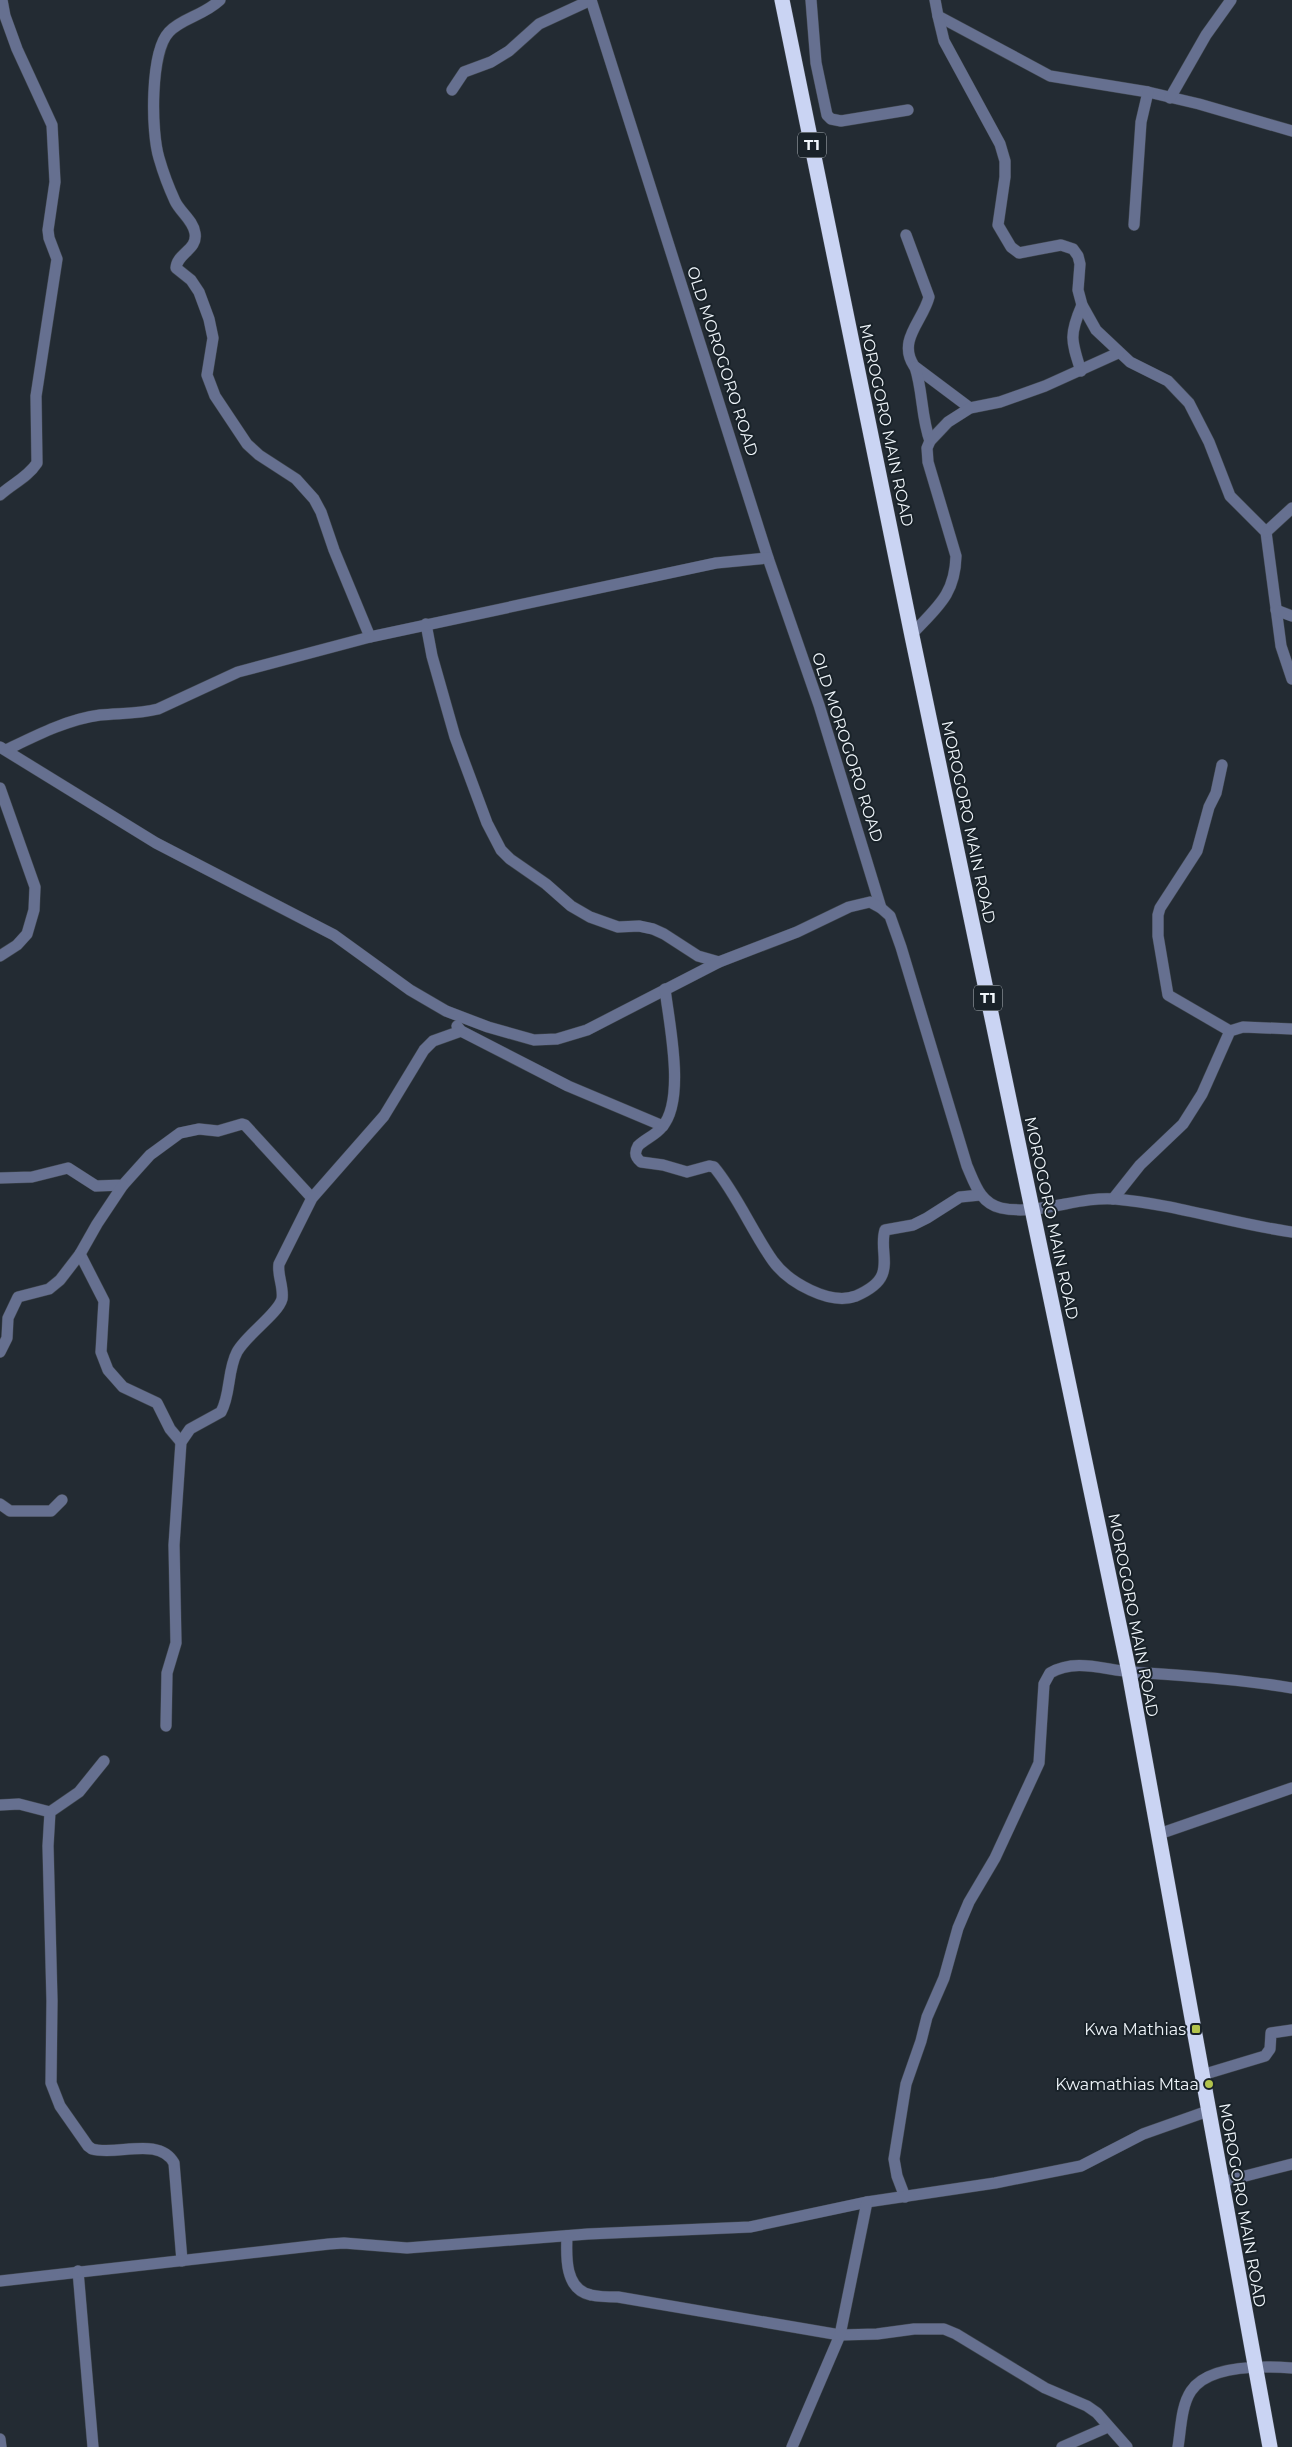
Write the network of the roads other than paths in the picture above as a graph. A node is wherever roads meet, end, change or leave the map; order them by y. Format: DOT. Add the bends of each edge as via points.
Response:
graph roads {
  1 [pos="2,0"];
  2 [pos="220,0"];
  3 [pos="591,0"];
  4 [pos="782,0"];
  5 [pos="811,0"];
  6 [pos="935,0"];
  7 [pos="1230,0"];
  8 [pos="938,16"];
  9 [pos="452,90"];
  10 [pos="1148,92"];
  11 [pos="1170,98"];
  12 [pos="908,110"];
  13 [pos="1292,131"];
  14 [pos="1134,225"];
  15 [pos="906,235"];
  16 [pos="1082,305"];
  17 [pos="1118,353"];
  18 [pos="914,366"];
  19 [pos="1081,371"];
  20 [pos="970,408"];
  21 [pos="930,441"];
  22 [pos="0,495"];
  23 [pos="1292,508"];
  24 [pos="1266,532"];
  25 [pos="768,558"];
  26 [pos="1276,610"];
  27 [pos="1292,616"];
  28 [pos="426,624"];
  29 [pos="912,634"];
  30 [pos="370,637"];
  31 [pos="1292,679"];
  32 [pos="3,749"];
  33 [pos="1222,765"];
  34 [pos="0,788"];
  35 [pos="881,908"];
  36 [pos="0,956"];
  37 [pos="719,962"];
  38 [pos="665,990"];
  39 [pos="446,1011"];
  40 [pos="1292,1030"];
  41 [pos="462,1031"];
  42 [pos="1230,1032"];
  43 [pos="663,1126"];
  44 [pos="0,1178"];
  45 [pos="123,1186"];
  46 [pos="980,1195"];
  47 [pos="312,1198"];
  48 [pos="1114,1199"];
  49 [pos="1032,1209"];
  50 [pos="1292,1232"];
  51 [pos="80,1254"];
  52 [pos="0,1352"];
  53 [pos="180,1442"];
  54 [pos="62,1500"];
  55 [pos="0,1504"];
  56 [pos="1129,1672"];
  57 [pos="1292,1688"];
  58 [pos="166,1726"];
  59 [pos="104,1761"];
  60 [pos="1292,1788"];
  61 [pos="0,1805"];
  62 [pos="50,1812"];
  63 [pos="1158,1834"];
  64 [pos="1292,2030"];
  65 [pos="1202,2074"];
  66 [pos="1208,2111"];
  67 [pos="1292,2164"];
  68 [pos="1222,2182"];
  69 [pos="905,2197"];
  70 [pos="867,2202"];
  71 [pos="567,2236"];
  72 [pos="182,2261"];
  73 [pos="78,2271"];
  74 [pos="0,2281"];
  75 [pos="840,2335"];
  76 [pos="1254,2366"];
  77 [pos="1292,2368"];
  78 [pos="1108,2427"];
  79 [pos="0,2439"];
  80 [pos="1,2447"];
  81 [pos="93,2447"];
  82 [pos="792,2447"];
  83 [pos="1062,2447"];
  84 [pos="1126,2447"];
  85 [pos="1178,2447"];
  86 [pos="1270,2447"];
  1 -- 22 [label="street" via="17,49 52,125 55,182 48,230 57,259 36,396 37,463 32,472"];
  2 -- 30 [label="street" via="204,14 189,19 168,33 157,61 154,109 158,158 175,201 195,235 190,249 179,259 176,268 191,280 199,292 209,319 213,338 207,375 215,396 247,444 296,479 314,499 322,512"];
  3 -- 9 [label="street" via="540,24 491,62 464,72"];
  3 -- 25 [label="street, OLD MOROGORO ROAD"];
  4 -- 29 [label="highway, MOROGORO MAIN ROAD / T1"];
  5 -- 12 [label="street" via="816,63 827,115 841,120"];
  6 -- 8 [label="street"];
  7 -- 11 [label="street"];
  8 -- 10 [label="street" via="1050,76"];
  8 -- 16 [label="street" via="944,41 1002,153 1005,177 998,225 1011,247 1019,253 1061,246 1073,249 1080,264 1078,290"];
  10 -- 11 [label="street"];
  10 -- 14 [label="street" via="1141,122"];
  11 -- 13 [label="street"];
  15 -- 18 [label="street" via="929,297 908,342"];
  16 -- 17 [label="street" via="1096,330"];
  16 -- 19 [label="street" via="1072,336"];
  17 -- 19 [label="street"];
  17 -- 24 [label="street" via="1168,381 1182,394 1209,442 1230,496"];
  18 -- 20 [label="street"];
  18 -- 21 [label="street" via="921,384"];
  19 -- 20 [label="street" via="1022,394"];
  20 -- 21 [label="street" via="948,422"];
  21 -- 29 [label="street" via="928,462 956,556 956,572 952,588"];
  23 -- 24 [label="street"];
  24 -- 26 [label="street"];
  25 -- 28 [label="street" via="716,563"];
  25 -- 35 [label="street, OLD MOROGORO ROAD" via="819,705"];
  26 -- 27 [label="street"];
  26 -- 31 [label="street" via="1281,646"];
  28 -- 30 [label="street"];
  28 -- 37 [label="street" via="455,737 487,823 501,850 571,906 590,917 618,927 653,929 698,956"];
  29 -- 49 [label="highway, MOROGORO MAIN ROAD / T1"];
  30 -- 32 [label="street" via="238,672 158,709 144,713 98,715"];
  32 -- 39 [label="street" via="156,843 334,935 410,990"];
  33 -- 42 [label="street" via="1198,851 1160,908 1158,927 1168,995"];
  34 -- 36 [label="street" via="35,887 34,910 27,934"];
  35 -- 37 [label="street" via="870,902 855,905"];
  35 -- 46 [label="street, OLD MOROGORO ROAD" via="890,916 901,947 967,1166"];
  37 -- 38 [label="street"];
  38 -- 39 [label="street" via="587,1030 548,1040 510,1035"];
  38 -- 43 [label="street" via="675,1084 671,1110"];
  39 -- 41 [label="street"];
  40 -- 42 [label="street" via="1243,1028"];
  41 -- 43 [label="street" via="568,1086"];
  41 -- 47 [label="street" via="433,1041 424,1050 384,1116"];
  42 -- 48 [label="street" via="1202,1094 1183,1124 1140,1164"];
  43 -- 46 [label="street" via="638,1146 635,1154 638,1160 687,1172 714,1167 779,1267 808,1289 836,1299 864,1292 882,1276 884,1230 913,1225 960,1197"];
  44 -- 45 [label="street" via="32,1177 68,1168 96,1186"];
  45 -- 47 [label="street" via="150,1155 180,1134 199,1129 218,1131 242,1124"];
  45 -- 51 [label="street" via="96,1224"];
  46 -- 49 [label="street" via="1002,1208"];
  47 -- 53 [label="street" via="279,1264 282,1293 279,1305 242,1343 236,1354 221,1412 190,1429"];
  48 -- 49 [label="street"];
  48 -- 50 [label="street"];
  49 -- 56 [label="highway, MOROGORO MAIN ROAD / T1"];
  51 -- 52 [label="street" via="55,1285 18,1297 8,1318 7,1338"];
  51 -- 53 [label="street" via="104,1301 101,1352 108,1370 123,1387 157,1403"];
  53 -- 58 [label="street" via="174,1545 176,1643 167,1673"];
  54 -- 55 [label="street" via="51,1511 15,1512 4,1509"];
  56 -- 57 [label="street" via="1201,1676"];
  56 -- 63 [label="highway, MOROGORO MAIN ROAD / T1"];
  56 -- 69 [label="street" via="1093,1665 1065,1667 1050,1673 1044,1684 1039,1763 958,1928 944,1978 927,2017 906,2084 894,2159"];
  59 -- 62 [label="street" via="78,1792"];
  60 -- 63 [label="street"];
  61 -- 62 [label="street" via="20,1804"];
  62 -- 72 [label="street" via="51,2084 60,2106 92,2149 160,2151 170,2156 174,2163"];
  63 -- 65 [label="highway, MOROGORO MAIN ROAD / T1"];
  64 -- 65 [label="street" via="1271,2033 1270,2049 1265,2056"];
  65 -- 66 [label="highway, MOROGORO MAIN ROAD / T1"];
  66 -- 68 [label="highway, MOROGORO MAIN ROAD / T1"];
  66 -- 69 [label="street" via="1143,2134 1081,2166"];
  67 -- 68 [label="street"];
  68 -- 76 [label="highway, MOROGORO MAIN ROAD / T1"];
  69 -- 70 [label="street"];
  70 -- 71 [label="street" via="750,2227"];
  70 -- 75 [label="street"];
  71 -- 72 [label="street" via="407,2248 344,2243"];
  71 -- 75 [label="street" via="571,2277 578,2289 590,2295"];
  72 -- 73 [label="street"];
  73 -- 74 [label="street"];
  73 -- 81 [label="street"];
  75 -- 78 [label="street" via="914,2328 944,2329 1045,2388 1088,2406"];
  75 -- 82 [label="street"];
  76 -- 77 [label="street"];
  76 -- 85 [label="street" via="1212,2375 1197,2383 1190,2392 1183,2413"];
  76 -- 86 [label="highway, MOROGORO MAIN ROAD / T1"];
  78 -- 83 [label="street"];
  78 -- 84 [label="street"];
  79 -- 80 [label="street"];
}
